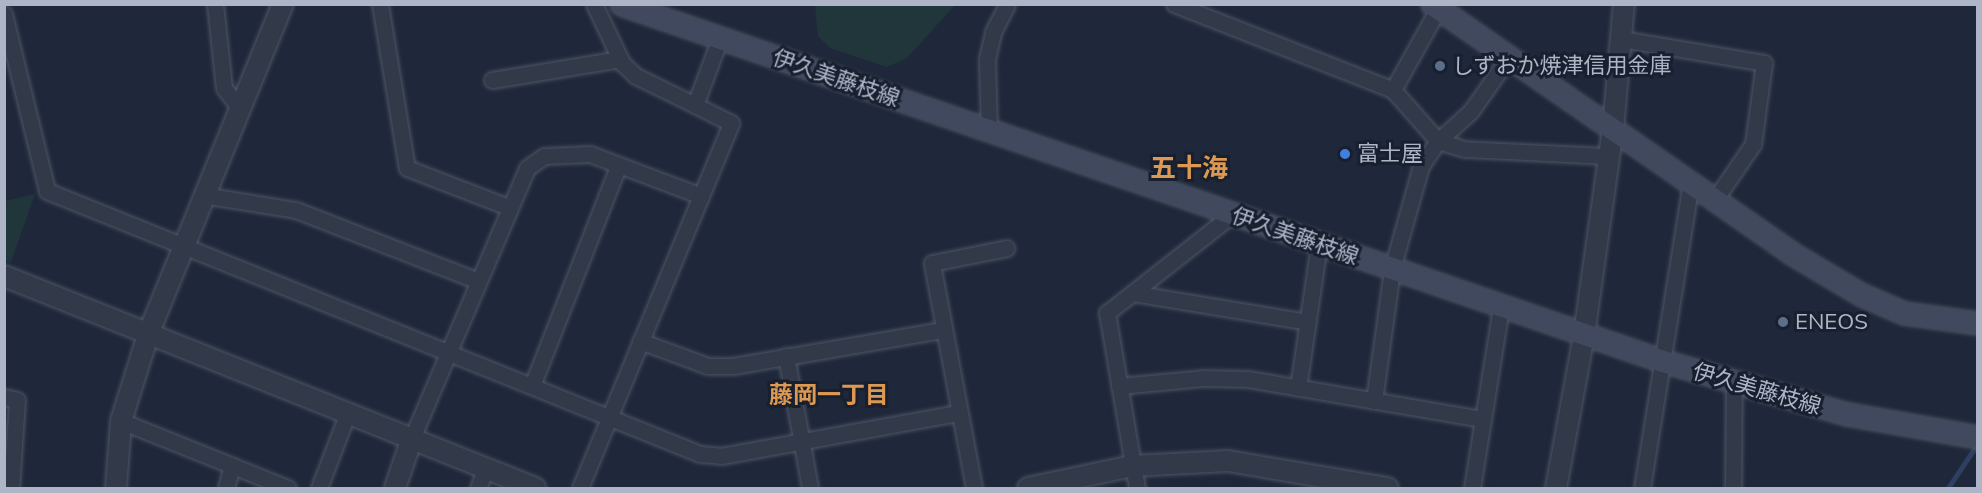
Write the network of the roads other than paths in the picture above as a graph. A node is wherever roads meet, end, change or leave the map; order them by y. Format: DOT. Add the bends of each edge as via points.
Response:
graph roads {
  1 [pos="215,4"];
  2 [pos="283,4"];
  3 [pos="380,4"];
  4 [pos="594,4"];
  5 [pos="621,4"];
  6 [pos="993,4"];
  7 [pos="1007,4"];
  8 [pos="1174,4"];
  9 [pos="1624,4"];
  10 [pos="1443,9"];
  11 [pos="4,14"];
  12 [pos="996,26"];
  13 [pos="720,38"];
  14 [pos="1621,39"];
  15 [pos="1509,57"];
  16 [pos="620,59"];
  17 [pos="492,80"];
  18 [pos="1393,90"];
  19 [pos="695,105"];
  20 [pos="241,110"];
  21 [pos="1613,129"];
  22 [pos="989,132"];
  23 [pos="1438,141"];
  24 [pos="1609,156"];
  25 [pos="618,166"];
  26 [pos="1691,181"];
  27 [pos="204,195"];
  28 [pos="701,196"];
  29 [pos="1716,198"];
  30 [pos="508,207"];
  31 [pos="1233,214"];
  32 [pos="1319,244"];
  33 [pos="183,246"];
  34 [pos="1007,248"];
  35 [pos="1392,269"];
  36 [pos="4,276"];
  37 [pos="478,281"];
  38 [pos="1133,293"];
  39 [pos="1501,306"];
  40 [pos="1308,322"];
  41 [pos="1977,323"];
  42 [pos="941,330"];
  43 [pos="149,332"];
  44 [pos="1584,335"];
  45 [pos="640,341"];
  46 [pos="448,356"];
  47 [pos="786,356"];
  48 [pos="1663,362"];
  49 [pos="1734,383"];
  50 [pos="532,386"];
  51 [pos="1119,386"];
  52 [pos="1298,388"];
  53 [pos="4,397"];
  54 [pos="1374,400"];
  55 [pos="348,412"];
  56 [pos="958,413"];
  57 [pos="609,418"];
  58 [pos="1483,419"];
  59 [pos="122,421"];
  60 [pos="1969,436"];
  61 [pos="412,438"];
  62 [pos="802,443"];
  63 [pos="232,466"];
  64 [pos="1132,466"];
  65 [pos="486,468"];
  66 [pos="8,472"];
  67 [pos="1359,486"];
  68 [pos="11,489"];
  69 [pos="116,489"];
  70 [pos="226,489"];
  71 [pos="288,489"];
  72 [pos="319,489"];
  73 [pos="395,489"];
  74 [pos="478,489"];
  75 [pos="535,489"];
  76 [pos="580,489"];
  77 [pos="810,489"];
  78 [pos="974,489"];
  79 [pos="1029,489"];
  80 [pos="1137,489"];
  81 [pos="1388,489"];
  82 [pos="1472,489"];
  83 [pos="1556,489"];
  84 [pos="1642,489"];
  85 [pos="1733,489"];
  1 -- 20 [label="street" via="224,88"];
  2 -- 20 [label="street"];
  3 -- 30 [label="street" via="407,168"];
  4 -- 16 [label="street"];
  5 -- 13 [label="main road, 伊久美藤枝線"];
  6 -- 12 [label="street"];
  7 -- 12 [label="street"];
  8 -- 18 [label="street"];
  9 -- 14 [label="street"];
  10 -- 15 [label="main road"];
  10 -- 18 [label="street"];
  11 -- 33 [label="street" via="47,191"];
  12 -- 22 [label="street" via="987,59"];
  13 -- 19 [label="street"];
  13 -- 22 [label="main road, 伊久美藤枝線"];
  14 -- 21 [label="street"];
  14 -- 29 [label="street" via="1764,63 1753,144"];
  15 -- 21 [label="main road"];
  15 -- 23 [label="street" via="1471,111"];
  16 -- 17 [label="street"];
  16 -- 19 [label="street" via="636,76"];
  18 -- 23 [label="street"];
  19 -- 28 [label="street" via="731,123"];
  20 -- 27 [label="street"];
  21 -- 24 [label="street"];
  21 -- 26 [label="main road"];
  22 -- 31 [label="main road, 伊久美藤枝線"];
  23 -- 24 [label="street" via="1474,150"];
  23 -- 35 [label="street" via="1411,190"];
  24 -- 44 [label="street"];
  25 -- 28 [label="street"];
  25 -- 30 [label="street" via="591,154 544,156 527,168"];
  25 -- 50 [label="street"];
  26 -- 29 [label="main road"];
  26 -- 48 [label="street"];
  27 -- 33 [label="street"];
  27 -- 37 [label="street" via="296,210"];
  28 -- 45 [label="street"];
  29 -- 41 [label="main road" via="1791,253 1887,307"];
  30 -- 37 [label="street"];
  31 -- 32 [label="main road, 伊久美藤枝線"];
  31 -- 38 [label="street"];
  32 -- 35 [label="main road, 伊久美藤枝線"];
  32 -- 40 [label="street"];
  33 -- 43 [label="street"];
  33 -- 46 [label="street"];
  34 -- 42 [label="street" via="932,263"];
  35 -- 39 [label="main road, 伊久美藤枝線"];
  35 -- 54 [label="street"];
  36 -- 43 [label="street"];
  37 -- 46 [label="street"];
  38 -- 40 [label="street"];
  38 -- 51 [label="street" via="1107,313"];
  39 -- 44 [label="main road, 伊久美藤枝線"];
  39 -- 58 [label="street"];
  40 -- 52 [label="street"];
  42 -- 47 [label="street"];
  42 -- 56 [label="street"];
  43 -- 55 [label="street"];
  43 -- 59 [label="street"];
  44 -- 48 [label="main road, 伊久美藤枝線"];
  44 -- 83 [label="street"];
  45 -- 47 [label="street" via="708,366 733,366"];
  45 -- 57 [label="street"];
  46 -- 50 [label="street"];
  46 -- 61 [label="street"];
  47 -- 62 [label="street"];
  48 -- 49 [label="main road, 伊久美藤枝線"];
  48 -- 84 [label="street"];
  49 -- 60 [label="main road, 伊久美藤枝線" via="1847,414"];
  49 -- 85 [label="street"];
  50 -- 57 [label="street"];
  51 -- 52 [label="street" via="1203,378 1248,379"];
  51 -- 64 [label="street"];
  52 -- 54 [label="street"];
  53 -- 66 [label="street" via="17,400"];
  54 -- 58 [label="street"];
  55 -- 61 [label="street"];
  55 -- 72 [label="street"];
  56 -- 62 [label="street"];
  56 -- 78 [label="street"];
  57 -- 62 [label="street" via="700,454 721,456"];
  57 -- 76 [label="street"];
  58 -- 82 [label="street"];
  59 -- 63 [label="street"];
  59 -- 69 [label="street"];
  61 -- 65 [label="street"];
  61 -- 73 [label="street"];
  62 -- 77 [label="street"];
  63 -- 70 [label="street"];
  63 -- 71 [label="street"];
  64 -- 67 [label="street" via="1228,461"];
  64 -- 79 [label="street"];
  64 -- 80 [label="street"];
  65 -- 74 [label="street"];
  65 -- 75 [label="street"];
  66 -- 68 [label="street"];
  67 -- 81 [label="street"];
}
